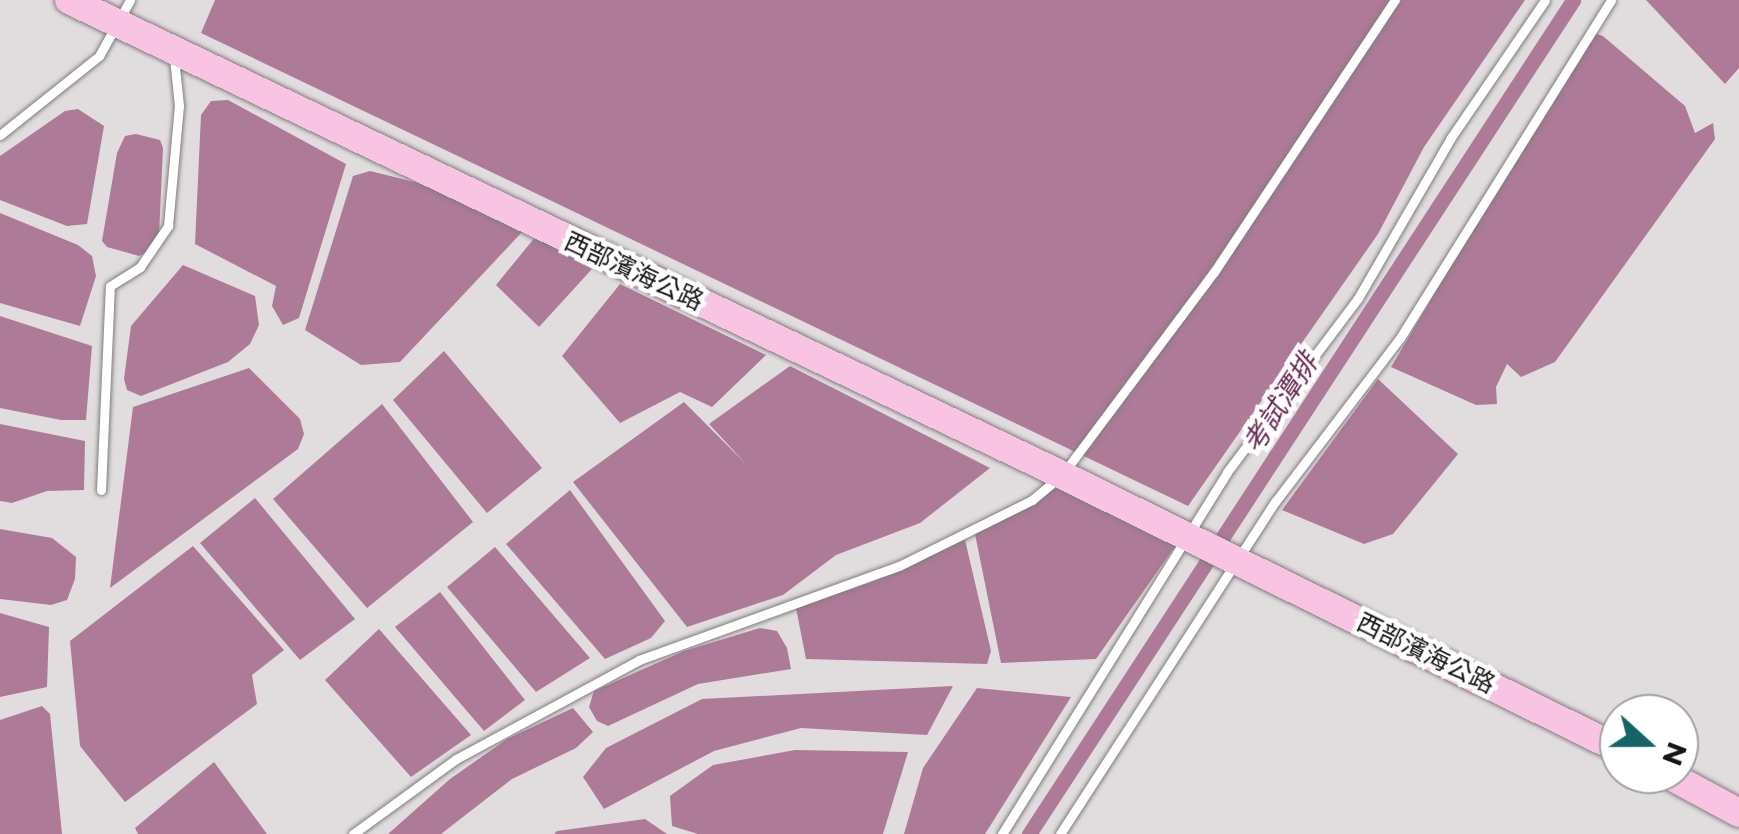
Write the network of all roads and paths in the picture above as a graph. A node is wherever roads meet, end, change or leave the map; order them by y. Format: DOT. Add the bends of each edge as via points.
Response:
graph roads {
  1 [pos="69,0"];
  2 [pos="1395,0"];
  3 [pos="1544,0"];
  4 [pos="1611,0"];
  5 [pos="125,12"];
  6 [pos="174,50"];
  7 [pos="0,136"];
  8 [pos="1062,475"];
  9 [pos="101,490"];
  10 [pos="1194,540"];
  11 [pos="1235,561"];
  12 [pos="1599,738"];
  13 [pos="1699,791"];
  14 [pos="1739,813"];
  15 [pos="369,829"];
  16 [pos="354,834"];
  17 [pos="1002,834"];
  18 [pos="1060,834"];
  1 -- 5 [label="main road, 西部濱海公路"];
  2 -- 8 [label="lane" via="1214,272"];
  3 -- 10 [label="lane" via="1450,139 1358,298 1227,472"];
  4 -- 11 [label="lane" via="1400,338"];
  5 -- 6 [label="main road, 西部濱海公路"];
  5 -- 7 [label="lane" via="99,56"];
  6 -- 8 [label="main road, 西部濱海公路"];
  6 -- 9 [label="lane" via="180,106 168,226 140,267 110,286"];
  8 -- 10 [label="main road, 西部濱海公路"];
  8 -- 15 [label="lane" via="1032,500 899,566 639,660 456,759"];
  10 -- 11 [label="main road, 西部濱海公路"];
  10 -- 17 [label="lane"];
  11 -- 12 [label="main road, 西部濱海公路"];
  11 -- 18 [label="lane"];
  13 -- 14 [label="main road"];
  15 -- 16 [label="lane"];
}
